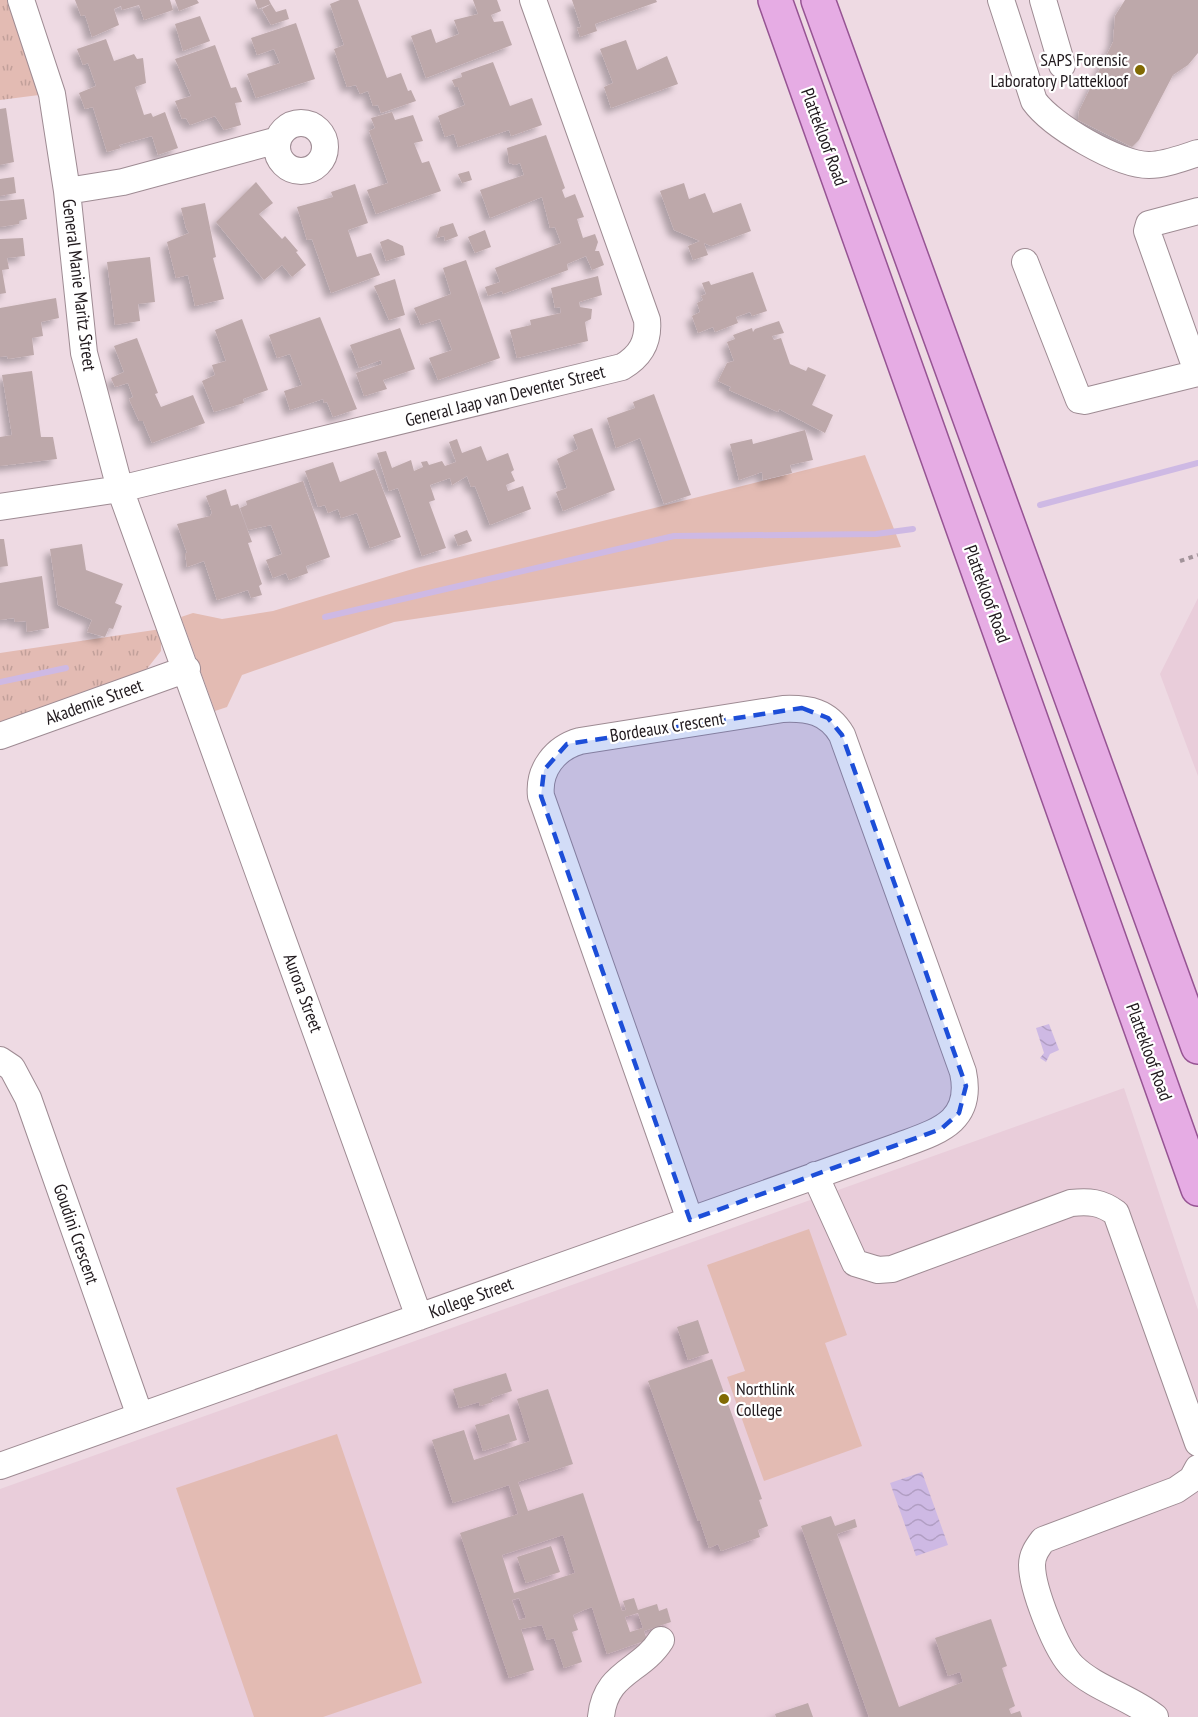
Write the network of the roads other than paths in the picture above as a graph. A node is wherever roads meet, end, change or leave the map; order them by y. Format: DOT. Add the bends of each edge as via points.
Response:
graph roads {
  1 [pos="21,0"];
  2 [pos="533,0"];
  3 [pos="775,0"];
  4 [pos="818,0"];
  5 [pos="1001,0"];
  6 [pos="1043,0"];
  7 [pos="1062,65"];
  8 [pos="278,140"];
  9 [pos="1198,153"];
  10 [pos="67,191"];
  11 [pos="1198,211"];
  12 [pos="1024,262"];
  13 [pos="120,489"];
  14 [pos="0,507"];
  15 [pos="187,669"];
  16 [pos="0,736"];
  17 [pos="1198,1047"];
  18 [pos="0,1060"];
  19 [pos="941,1129"];
  20 [pos="815,1175"];
  21 [pos="1198,1189"];
  22 [pos="690,1220"];
  23 [pos="418,1317"];
  24 [pos="140,1416"];
  25 [pos="1198,1443"];
  26 [pos="0,1466"];
  27 [pos="1198,1468"];
  28 [pos="661,1640"];
  29 [pos="601,1717"];
  30 [pos="1155,1717"];
  1 -- 10 [label="street, General Manie Maritz Street" via="52,94"];
  2 -- 13 [label="street, General Jaap van Deventer Street" via="647,320 648,331 638,355 622,367"];
  3 -- 21 [label="main road, Plattekloof Road"];
  4 -- 17 [label="main road"];
  5 -- 9 [label="street" via="1034,102 1044,115 1110,153 1142,165"];
  6 -- 7 [label="street"];
  8 -- 10 [label="street" via="123,182"];
  10 -- 13 [label="street, General Manie Maritz Street" via="84,353"];
  11 -- 12 [label="street" via="1149,224 1147,231 1195,366 1194,374 1078,400"];
  13 -- 14 [label="street, General Jaap van Deventer Street"];
  13 -- 15 [label="street, General Manie Maritz Street"];
  15 -- 16 [label="street, Akademie Street"];
  15 -- 23 [label="street, Aurora Street"];
  18 -- 24 [label="street, Goudini Crescent" via="12,1068 28,1098"];
  19 -- 20 [label="street, Kollege Street"];
  19 -- 22 [label="street, Bordeaux Crescent" via="952,1121 964,1100 963,1072 836,724 816,711 783,709 567,744 544,770 541,796"];
  20 -- 22 [label="street, Kollege Street"];
  20 -- 25 [label="street" via="855,1263 878,1270 892,1269 1071,1203 1085,1201 1107,1206 1116,1213"];
  22 -- 23 [label="street, Kollege Street"];
  23 -- 24 [label="street, Kollege Street"];
  24 -- 26 [label="street, Kollege Street"];
  27 -- 30 [label="street" via="1192,1479 1176,1490 1043,1540 1032,1563 1034,1580 1061,1652 1072,1666"];
  28 -- 29 [label="street" via="614,1682"];
}
